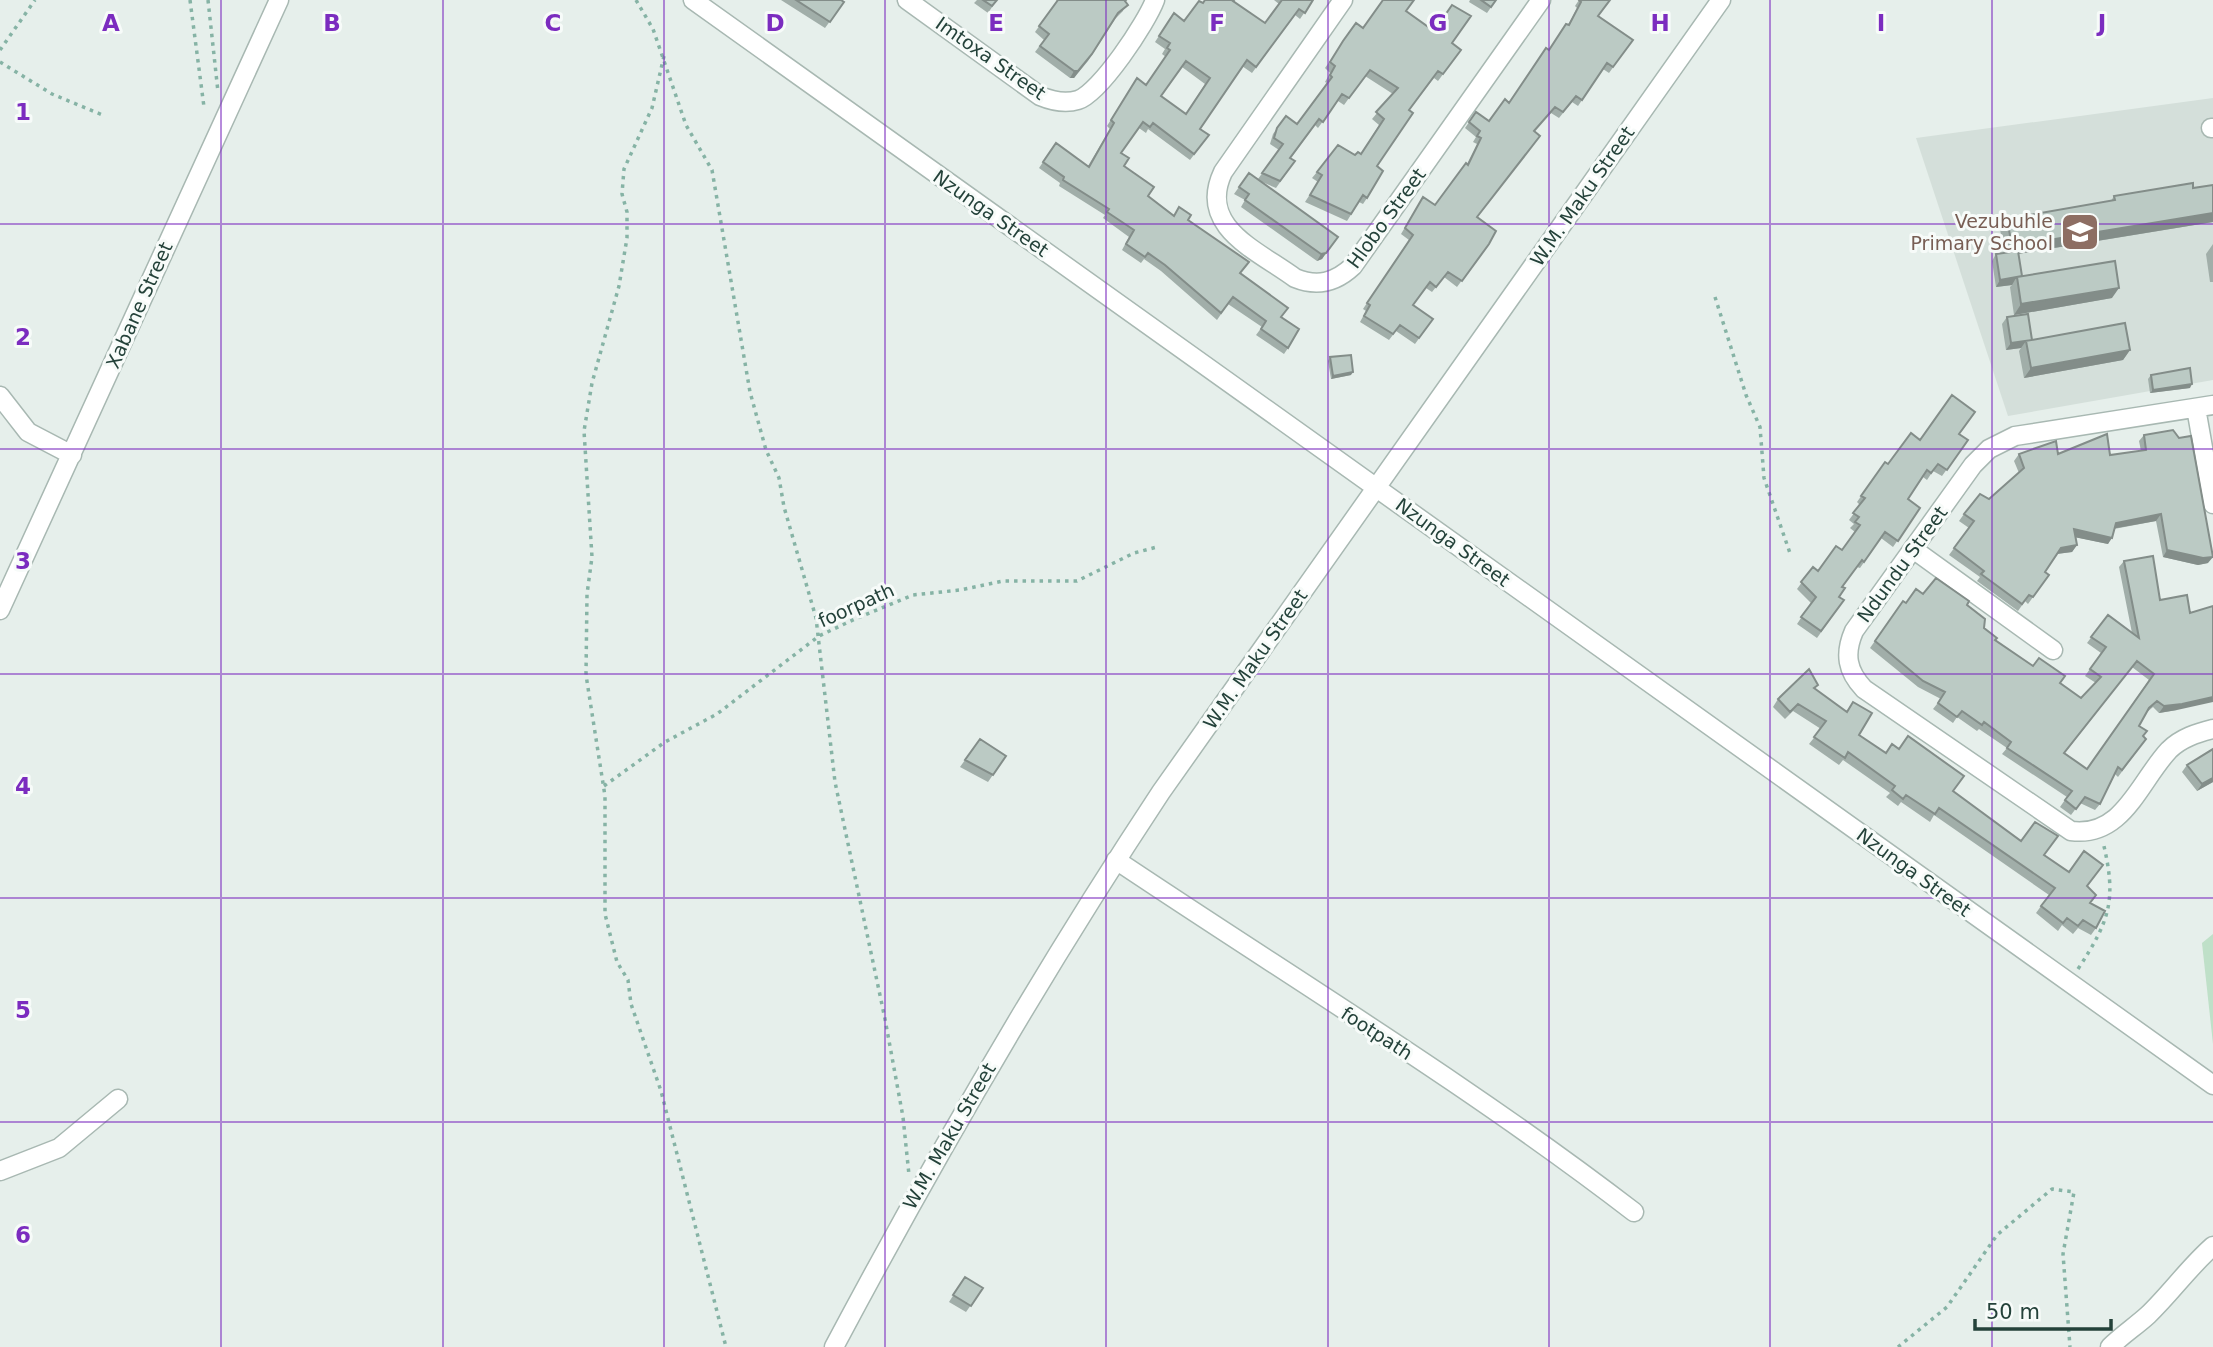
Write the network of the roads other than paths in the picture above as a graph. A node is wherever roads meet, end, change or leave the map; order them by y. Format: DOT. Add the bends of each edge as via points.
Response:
graph roads {
  1 [pos="279,0"];
  2 [pos="693,0"];
  3 [pos="907,0"];
  4 [pos="1155,0"];
  5 [pos="1343,0"];
  6 [pos="1541,0"];
  7 [pos="1721,0"];
  8 [pos="0,396"];
  9 [pos="2205,407"];
  10 [pos="72,455"];
  11 [pos="1377,488"];
  12 [pos="2213,504"];
  13 [pos="1913,549"];
  14 [pos="0,610"];
  15 [pos="2053,650"];
  16 [pos="2213,729"];
  17 [pos="1116,860"];
  18 [pos="2213,1085"];
  19 [pos="118,1099"];
  20 [pos="0,1171"];
  21 [pos="1634,1212"];
  22 [pos="2213,1246"];
  23 [pos="834,1347"];
  24 [pos="2110,1347"];
  1 -- 10 [label="street, Xabane Street"];
  2 -- 11 [label="street, Nzunga Street"];
  3 -- 4 [label="street, Imtoxa Street" via="1040,96 1064,102 1077,100 1097,86"];
  5 -- 6 [label="street, Hlobo Street" via="1223,172 1215,194 1224,226 1307,283 1331,281 1353,266"];
  7 -- 11 [label="street, W.M. Maku Street"];
  8 -- 10 [label="street" via="28,432"];
  9 -- 12 [label="street"];
  9 -- 13 [label="street, Ndundu Street" via="2015,436 1989,449 1973,465"];
  10 -- 14 [label="street, Xabane Street"];
  11 -- 17 [label="street, W.M. Maku Street"];
  11 -- 18 [label="street, Nzunga Street"];
  13 -- 15 [label="street"];
  13 -- 16 [label="street, Ndundu Street" via="1854,631 1847,653 1854,678 2071,831 2111,825 2171,748 2189,736"];
  17 -- 21 [label="street, footpath" via="1480,1102"];
  17 -- 23 [label="street, W.M. Maku Street" via="977,1086"];
  19 -- 20 [label="street" via="59,1148"];
  22 -- 24 [label="street" via="2146,1317"];
}
